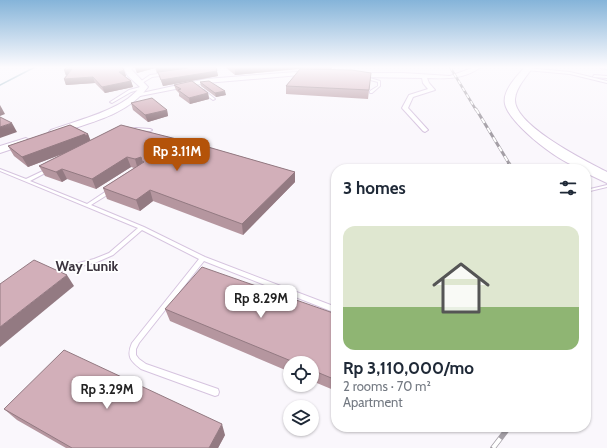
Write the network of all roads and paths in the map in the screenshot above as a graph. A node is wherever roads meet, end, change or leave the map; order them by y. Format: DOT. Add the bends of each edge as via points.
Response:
graph roads {
  1 [pos="138,88"];
  2 [pos="141,88"];
  3 [pos="200,88"];
  4 [pos="376,88"];
  5 [pos="430,88"];
  6 [pos="502,88"];
  7 [pos="514,88"];
  8 [pos="371,92"];
  9 [pos="214,98"];
  10 [pos="111,102"];
  11 [pos="150,130"];
  12 [pos="425,130"];
  13 [pos="125,131"];
  14 [pos="0,150"];
  15 [pos="572,164"];
  16 [pos="583,164"];
  17 [pos="56,166"];
  18 [pos="591,169"];
  19 [pos="0,170"];
  20 [pos="591,175"];
  21 [pos="607,178"];
  22 [pos="28,180"];
  23 [pos="607,186"];
  24 [pos="112,190"];
  25 [pos="591,190"];
  26 [pos="87,206"];
  27 [pos="142,228"];
  28 [pos="203,258"];
  29 [pos="62,268"];
  30 [pos="331,308"];
  31 [pos="215,392"];
  1 -- 10 [label="lane"];
  2 -- 14 [label="street" via="119,107"];
  3 -- 9 [label="lane"];
  4 -- 8 [label="lane"];
  5 -- 12 [label="street" via="432,90 411,96 406,108"];
  6 -- 15 [label="highway" via="498,95 500,108 505,117 528,138"];
  7 -- 16 [label="highway" via="510,104 528,129"];
  11 -- 13 [label="lane"];
  17 -- 22 [label="lane"];
  18 -- 21 [label="highway"];
  19 -- 22 [label="lane"];
  20 -- 23 [label="highway"];
  22 -- 26 [label="lane"];
  23 -- 25 [label="lane"];
  24 -- 26 [label="lane"];
  26 -- 27 [label="lane"];
  27 -- 28 [label="lane"];
  27 -- 29 [label="lane" via="111,254 95,262"];
  28 -- 30 [label="lane"];
  28 -- 31 [label="lane" via="137,340 131,354 144,367"];
}
